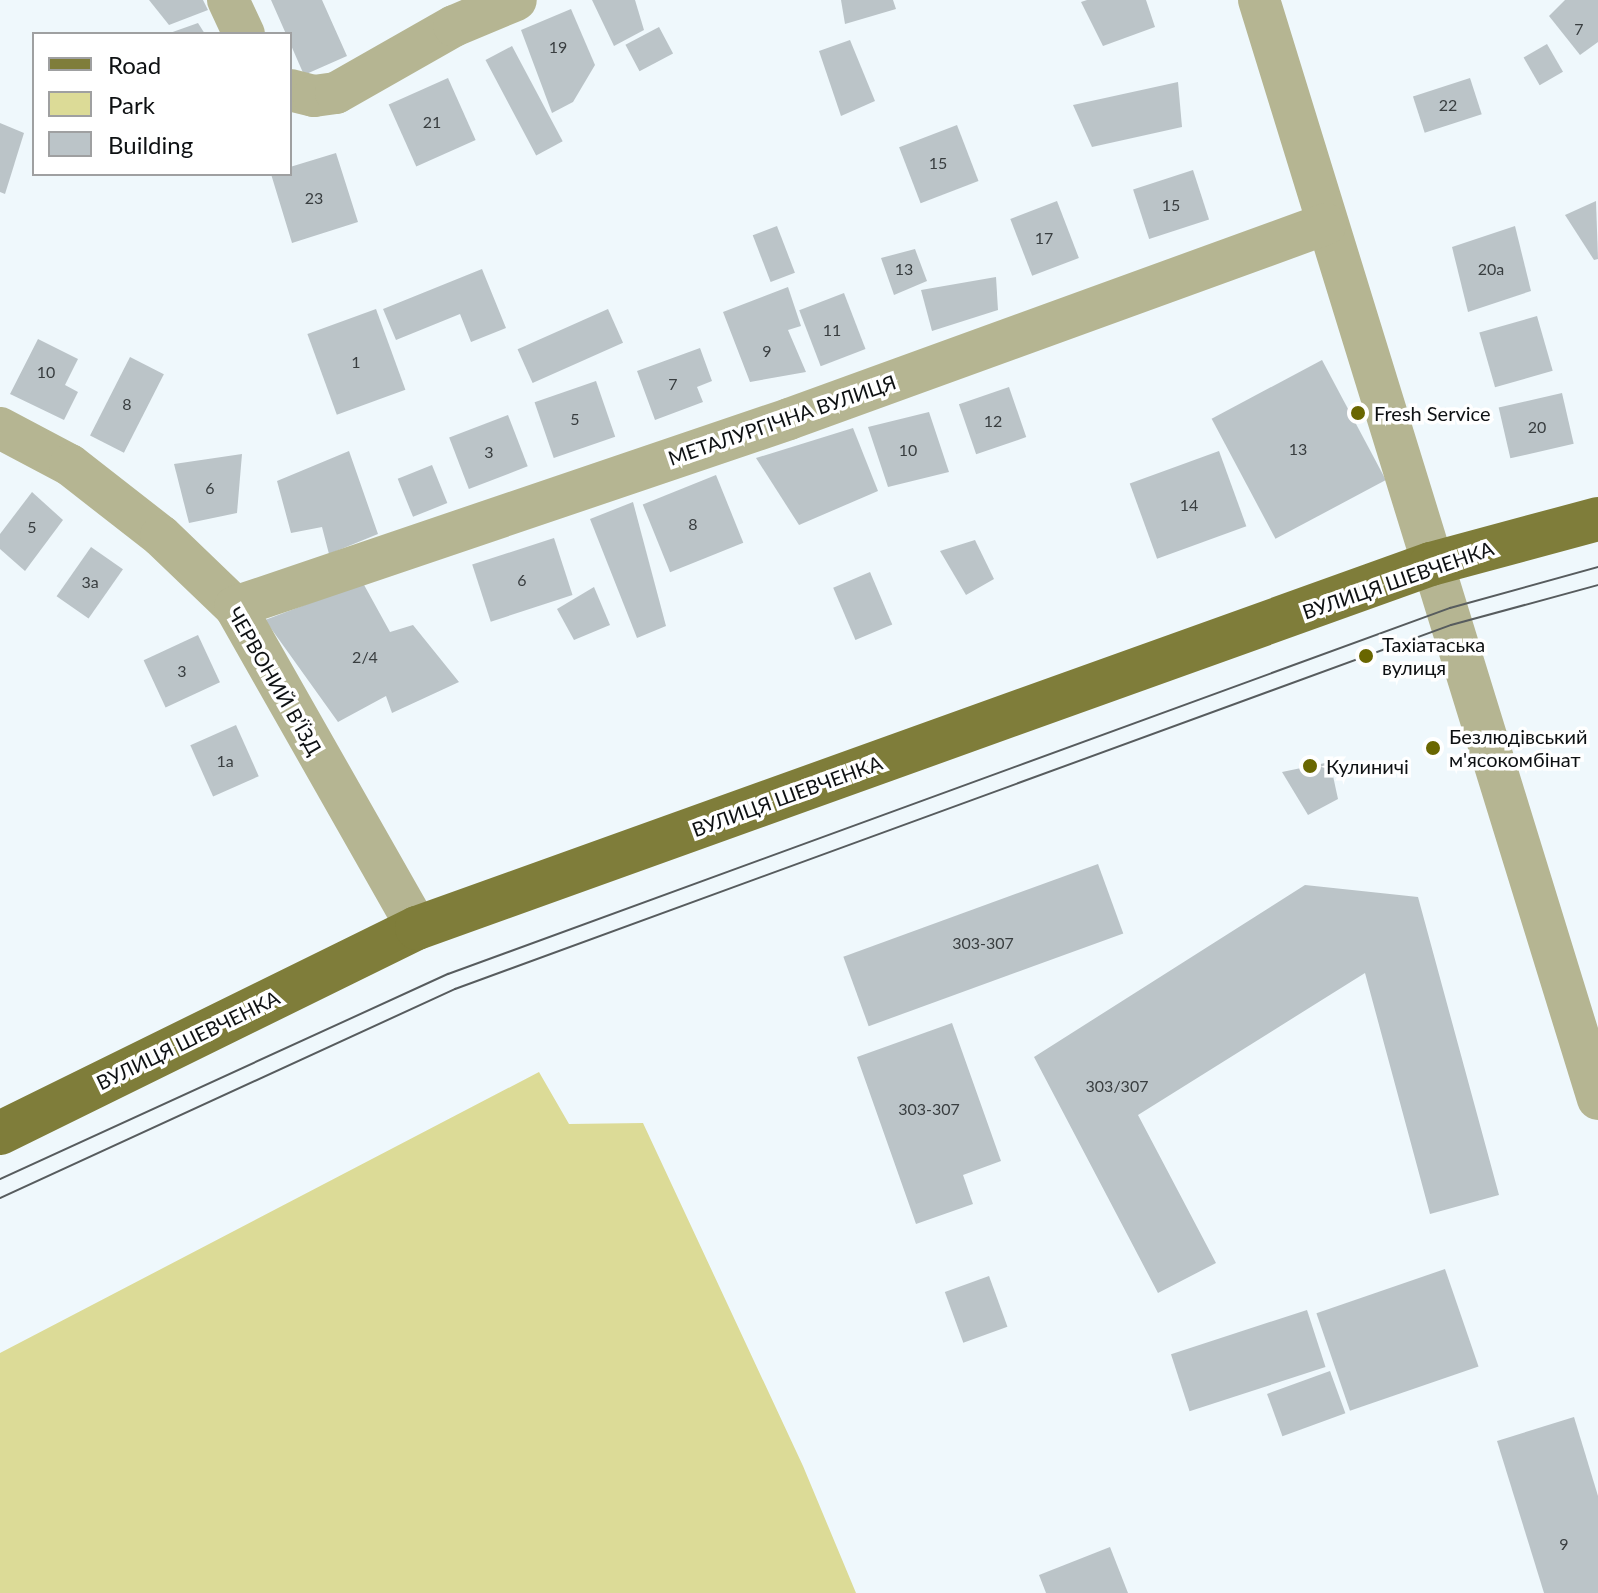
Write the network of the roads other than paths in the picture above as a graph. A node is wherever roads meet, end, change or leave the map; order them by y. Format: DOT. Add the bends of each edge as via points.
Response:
graph roads {
  1 [pos="228,0"];
  2 [pos="516,0"];
  3 [pos="1259,0"];
  4 [pos="243,32"];
  5 [pos="302,93"];
  6 [pos="1326,224"];
  7 [pos="0,428"];
  8 [pos="1598,519"];
  9 [pos="1431,564"];
  10 [pos="235,607"];
  11 [pos="417,928"];
  12 [pos="1598,1099"];
  13 [pos="0,1133"];
  1 -- 4 [label="street"];
  2 -- 5 [label="street" via="454,26 336,93"];
  3 -- 6 [label="street"];
  6 -- 9 [label="street"];
  6 -- 10 [label="street, МЕТАЛУРГІЧНА ВУЛИЦЯ" via="789,419"];
  7 -- 10 [label="street, ЧЕРВОНИЙ В’ЇЗД" via="70,465 161,536"];
  8 -- 9 [label="main road, ВУЛИЦЯ ШЕВЧЕНКА"];
  9 -- 11 [label="main road, ВУЛИЦЯ ШЕВЧЕНКА"];
  9 -- 12 [label="street"];
  10 -- 11 [label="street, ЧЕРВОНИЙ В’ЇЗД"];
  11 -- 13 [label="main road, ВУЛИЦЯ ШЕВЧЕНКА"];
}
